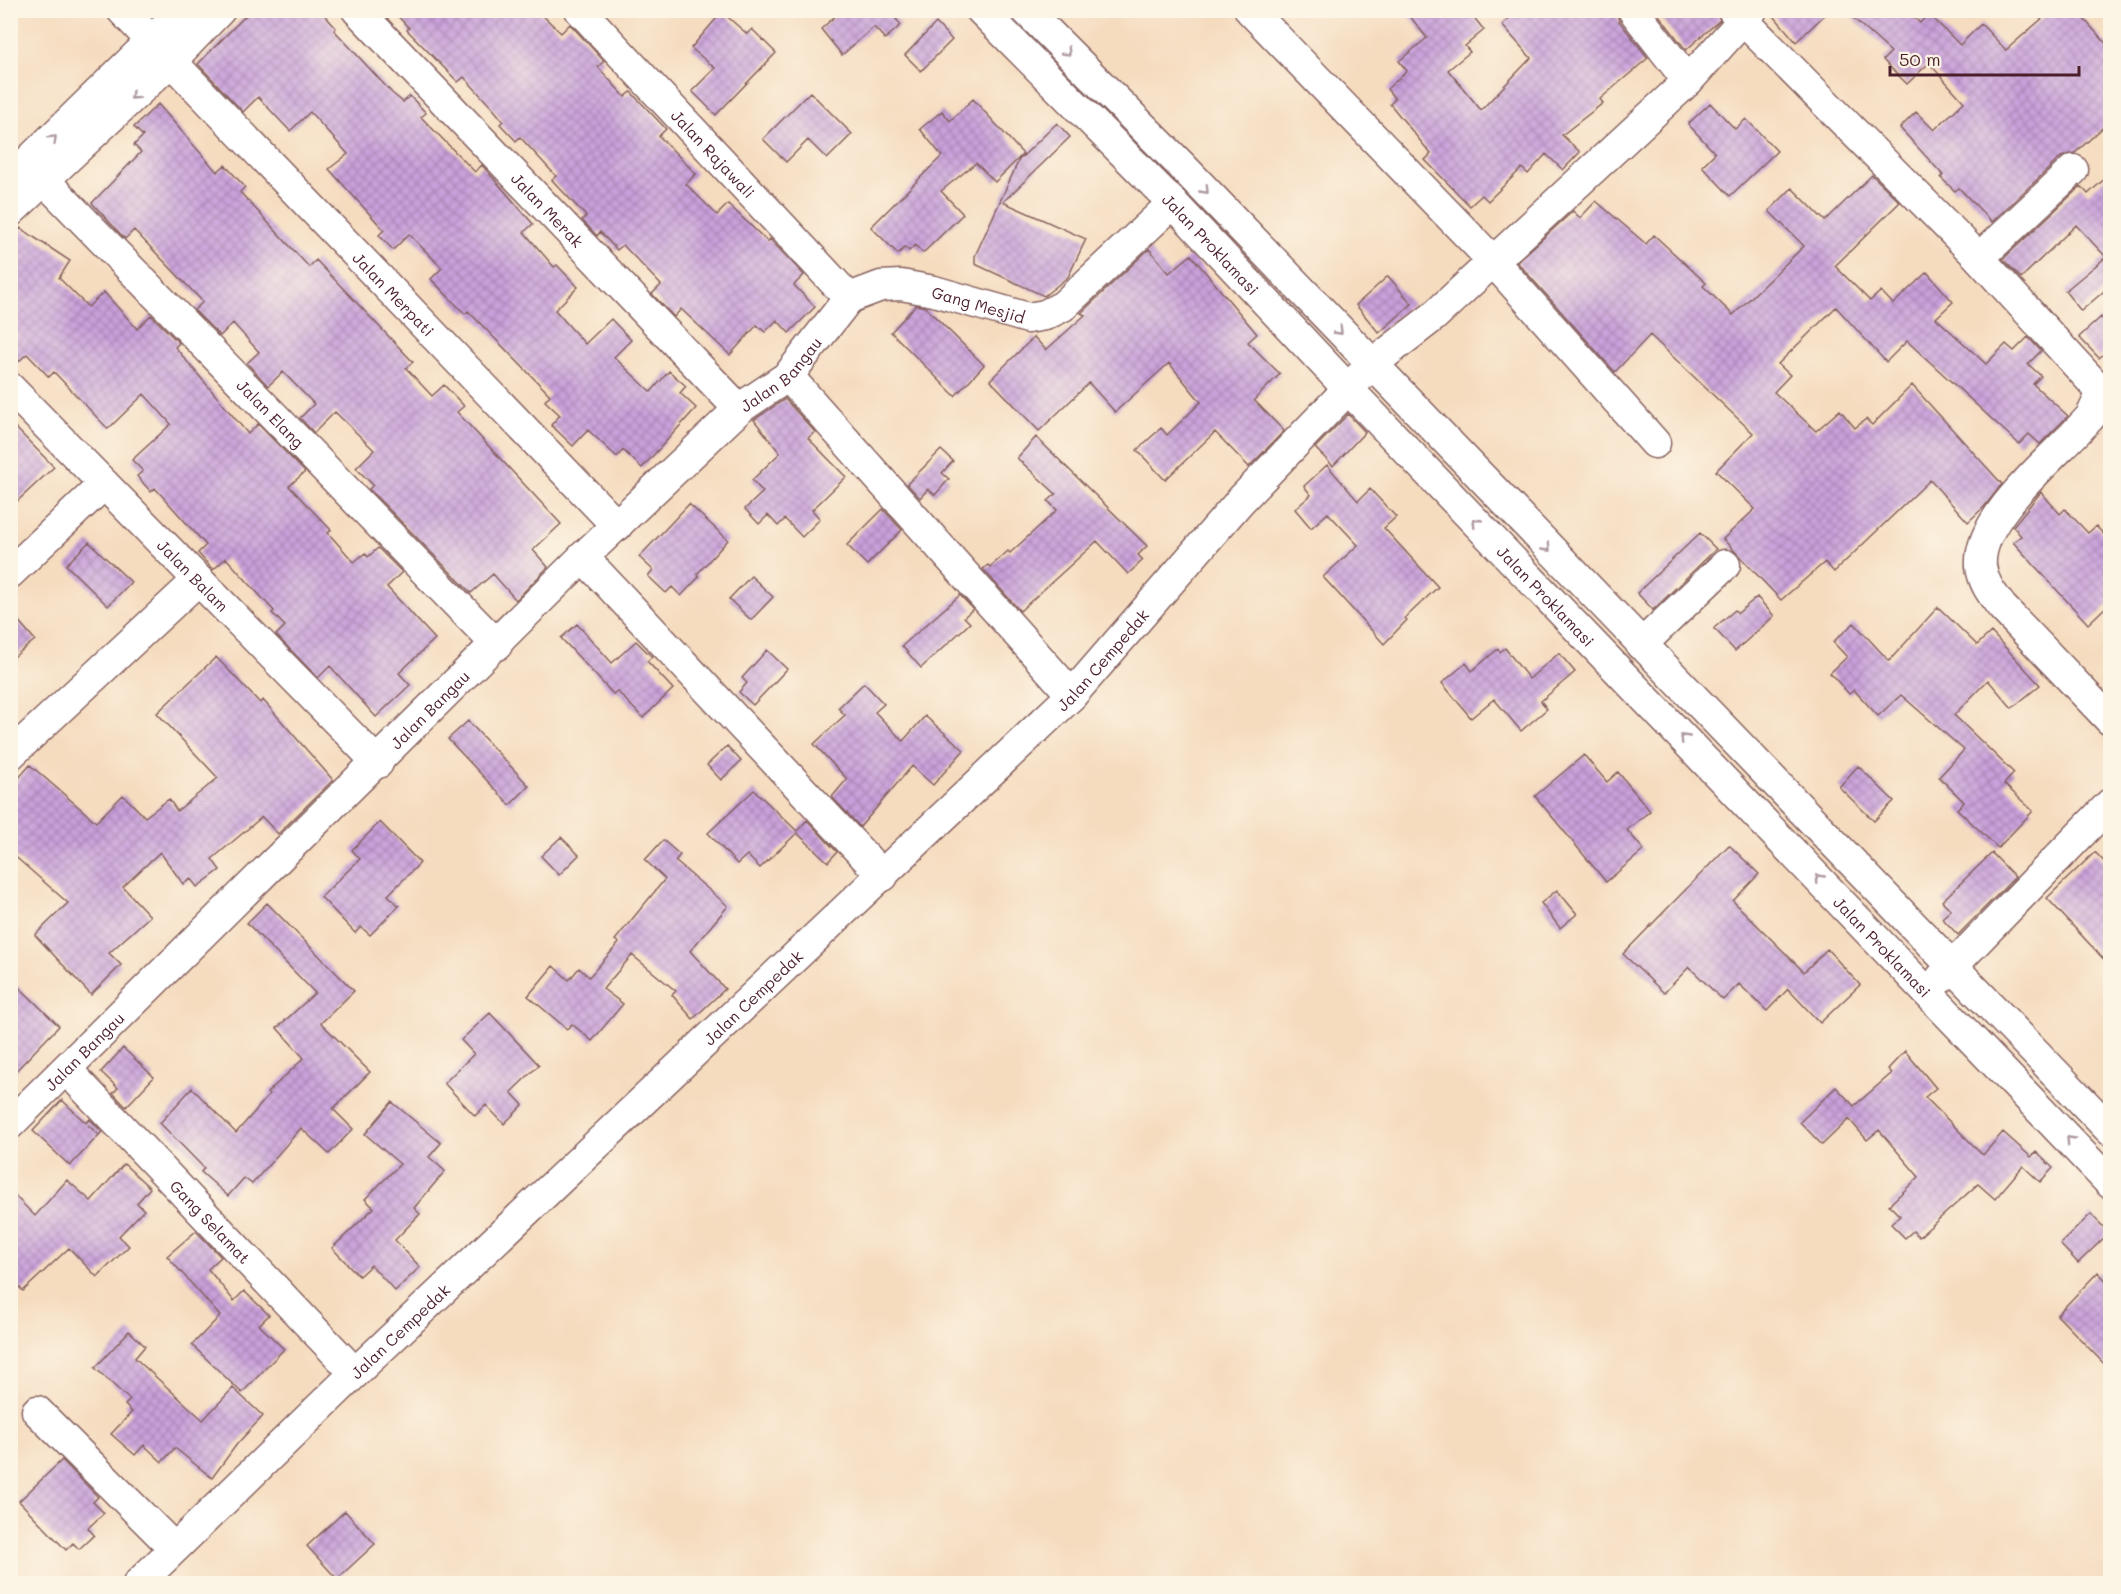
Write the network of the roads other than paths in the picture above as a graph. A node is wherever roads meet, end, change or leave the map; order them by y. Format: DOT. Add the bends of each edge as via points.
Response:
graph roads {
  1 [pos="122,10"];
  2 [pos="183,10"];
  3 [pos="220,10"];
  4 [pos="357,10"];
  5 [pos="580,10"];
  6 [pos="981,10"];
  7 [pos="1026,10"];
  8 [pos="1250,10"];
  9 [pos="1633,10"];
  10 [pos="1743,14"];
  11 [pos="162,51"];
  12 [pos="1688,81"];
  13 [pos="2073,170"];
  14 [pos="10,179"];
  15 [pos="45,181"];
  16 [pos="1173,202"];
  17 [pos="10,212"];
  18 [pos="1979,258"];
  19 [pos="1493,261"];
  20 [pos="849,298"];
  21 [pos="1371,365"];
  22 [pos="788,376"];
  23 [pos="10,388"];
  24 [pos="1349,390"];
  25 [pos="739,409"];
  26 [pos="1655,443"];
  27 [pos="104,484"];
  28 [pos="617,526"];
  29 [pos="583,557"];
  30 [pos="1725,565"];
  31 [pos="10,573"];
  32 [pos="198,580"];
  33 [pos="497,645"];
  34 [pos="1641,645"];
  35 [pos="1072,695"];
  36 [pos="2104,700"];
  37 [pos="10,755"];
  38 [pos="378,763"];
  39 [pos="2110,804"];
  40 [pos="883,876"];
  41 [pos="1954,965"];
  42 [pos="1928,991"];
  43 [pos="66,1069"];
  44 [pos="10,1124"];
  45 [pos="2110,1130"];
  46 [pos="2110,1183"];
  47 [pos="355,1373"];
  48 [pos="37,1412"];
  49 [pos="174,1548"];
  50 [pos="138,1584"];
  1 -- 11 [label="street, Jalan Merpati"];
  2 -- 11 [label="street"];
  3 -- 11 [label="street"];
  4 -- 25 [label="street, Jalan Merak"];
  5 -- 20 [label="street, Jalan Rajawali"];
  6 -- 16 [label="street, Jalan Proklamasi"];
  7 -- 21 [label="street, Jalan Proklamasi, one-way" via="1181,165"];
  8 -- 19 [label="street"];
  9 -- 12 [label="street"];
  10 -- 12 [label="street, Jalan Cempedak"];
  10 -- 18 [label="street"];
  14 -- 11 [label="street, one-way"];
  11 -- 15 [label="street, one-way"];
  11 -- 28 [label="street, Jalan Merpati"];
  12 -- 19 [label="street, Jalan Cempedak"];
  13 -- 18 [label="street"];
  15 -- 17 [label="street"];
  15 -- 33 [label="street, Jalan Elang"];
  16 -- 20 [label="street, Gang Mesjid" via="1062,306 1045,315 1028,318 901,285 880,286"];
  16 -- 24 [label="street, Jalan Proklamasi"];
  18 -- 36 [label="street" via="2099,388 2100,397 2091,416 2002,512 1986,538 1981,565 1989,590 2002,607"];
  19 -- 21 [label="street, Jalan Cempedak" via="1433,317"];
  19 -- 26 [label="street"];
  20 -- 22 [label="street, Jalan Bangau"];
  21 -- 24 [label="street, Jalan Cempedak"];
  21 -- 34 [label="street, Jalan Proklamasi, one-way"];
  22 -- 25 [label="street, Jalan Bangau"];
  22 -- 35 [label="street"];
  23 -- 27 [label="street, Jalan Balam"];
  24 -- 35 [label="street, Jalan Cempedak" via="1241,500"];
  42 -- 24 [label="street, Jalan Proklamasi, one-way"];
  25 -- 28 [label="street, Jalan Bangau"];
  27 -- 31 [label="street"];
  27 -- 32 [label="street, Jalan Balam"];
  28 -- 29 [label="street, Jalan Bangau"];
  29 -- 33 [label="street, Jalan Bangau"];
  29 -- 40 [label="street"];
  30 -- 34 [label="street"];
  32 -- 37 [label="street"];
  32 -- 38 [label="street, Jalan Balam"];
  33 -- 38 [label="street, Jalan Bangau"];
  34 -- 41 [label="street, Jalan Proklamasi"];
  35 -- 40 [label="street, Jalan Cempedak"];
  38 -- 43 [label="street, Jalan Bangau"];
  39 -- 41 [label="street"];
  40 -- 47 [label="street, Jalan Cempedak"];
  41 -- 42 [label="street"];
  41 -- 45 [label="street, Jalan Proklamasi"];
  46 -- 42 [label="street, Jalan Proklamasi, one-way"];
  43 -- 44 [label="street, Jalan Bangau"];
  43 -- 47 [label="street, Gang Selamat"];
  47 -- 49 [label="street, Jalan Cempedak"];
  48 -- 49 [label="street"];
  49 -- 50 [label="street, Jalan Cempedak"];
}
